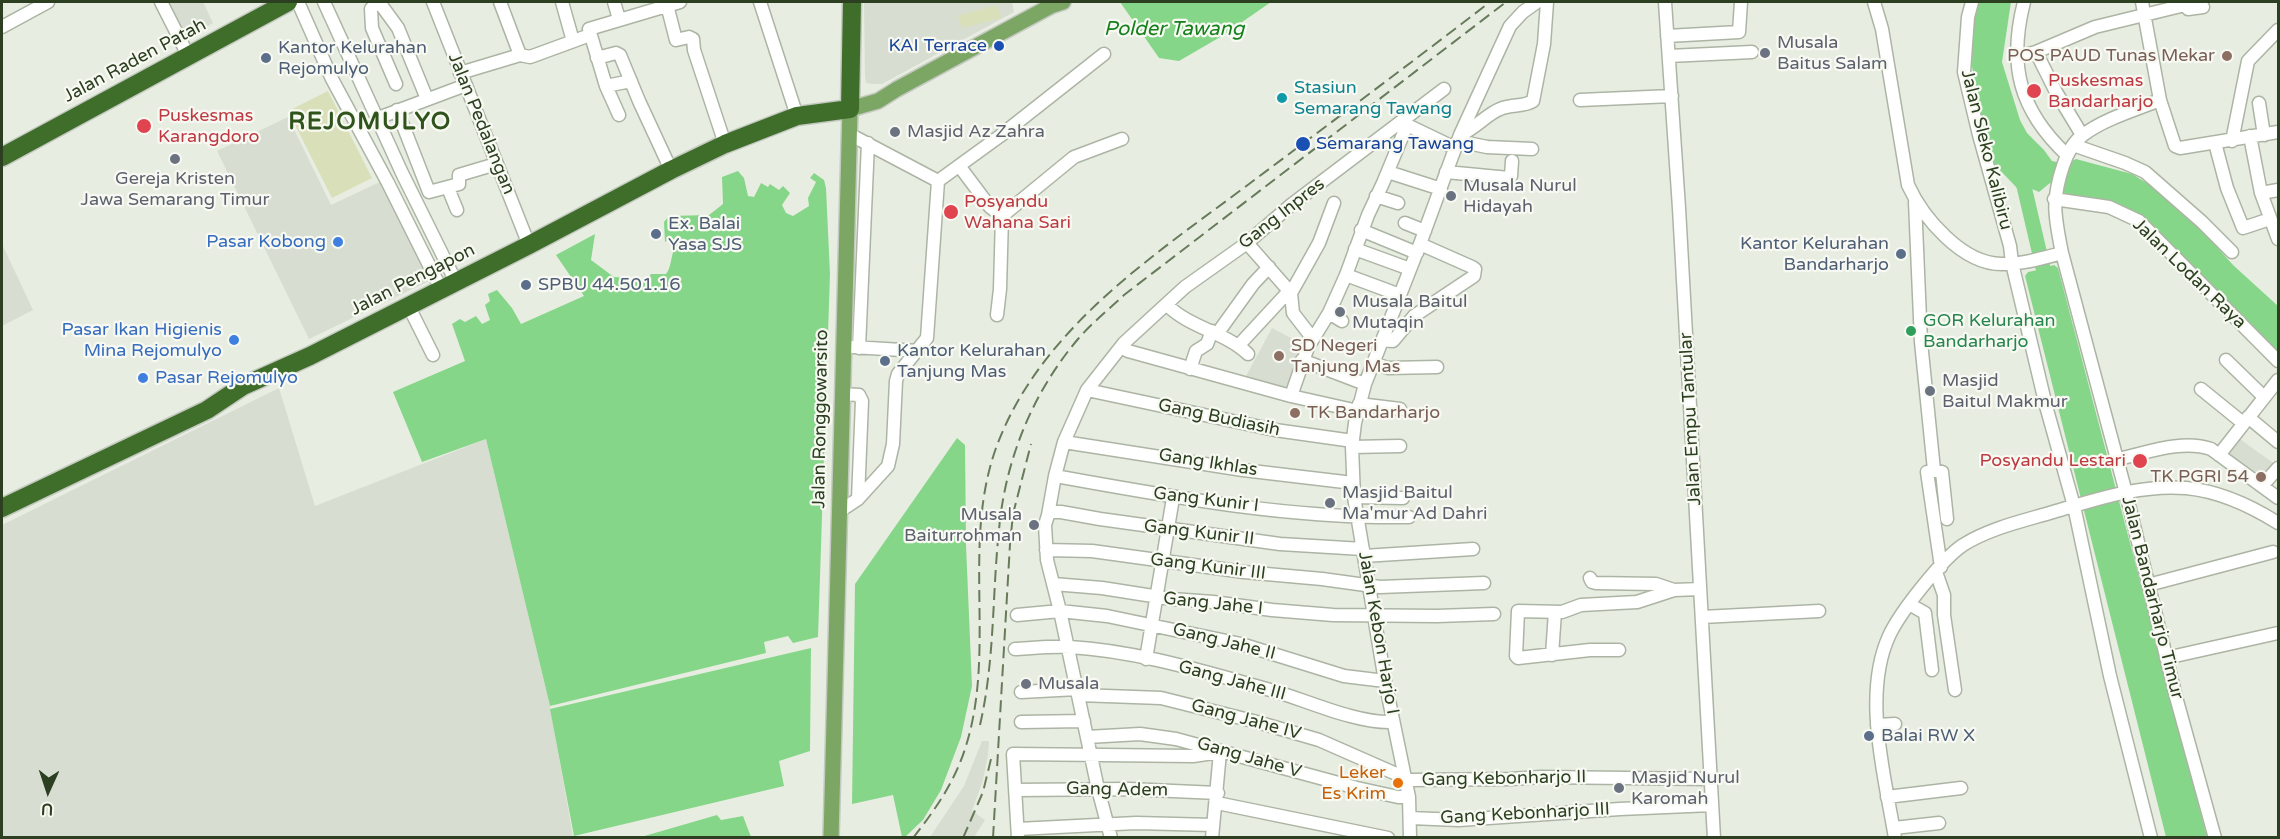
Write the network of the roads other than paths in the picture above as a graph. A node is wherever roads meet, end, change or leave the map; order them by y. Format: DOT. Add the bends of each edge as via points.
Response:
graph roads {
  1 [pos="48,2"];
  2 [pos="161,2"];
  3 [pos="288,2"];
  4 [pos="298,2"];
  5 [pos="324,2"];
  6 [pos="378,2"];
  7 [pos="433,2"];
  8 [pos="500,2"];
  9 [pos="562,2"];
  10 [pos="614,2"];
  11 [pos="760,2"];
  12 [pos="852,2"];
  13 [pos="1537,2"];
  14 [pos="1548,2"];
  15 [pos="1665,2"];
  16 [pos="1741,2"];
  17 [pos="1874,2"];
  18 [pos="1972,2"];
  19 [pos="2024,2"];
  20 [pos="673,3"];
  21 [pos="1056,3"];
  22 [pos="2185,3"];
  23 [pos="650,6"];
  24 [pos="2203,7"];
  25 [pos="634,8"];
  26 [pos="2143,8"];
  27 [pos="619,19"];
  28 [pos="2,27"];
  29 [pos="590,35"];
  30 [pos="1667,36"];
  31 [pos="2277,36"];
  32 [pos="573,41"];
  33 [pos="1752,52"];
  34 [pos="2036,52"];
  35 [pos="1104,54"];
  36 [pos="520,55"];
  37 [pos="1669,56"];
  38 [pos="189,57"];
  39 [pos="2017,57"];
  40 [pos="597,58"];
  41 [pos="460,73"];
  42 [pos="631,81"];
  43 [pos="396,84"];
  44 [pos="466,85"];
  45 [pos="606,86"];
  46 [pos="1444,89"];
  47 [pos="1672,96"];
  48 [pos="427,99"];
  49 [pos="1580,100"];
  50 [pos="2160,100"];
  51 [pos="850,103"];
  52 [pos="2259,103"];
  53 [pos="397,110"];
  54 [pos="619,115"];
  55 [pos="797,116"];
  56 [pos="378,118"];
  57 [pos="1405,123"];
  58 [pos="2278,132"];
  59 [pos="849,134"];
  60 [pos="2082,135"];
  61 [pos="2264,135"];
  62 [pos="2250,136"];
  63 [pos="1122,139"];
  64 [pos="1458,141"];
  65 [pos="2232,141"];
  66 [pos="868,143"];
  67 [pos="2215,143"];
  68 [pos="725,144"];
  69 [pos="1532,149"];
  70 [pos="2068,153"];
  71 [pos="2,157"];
  72 [pos="1512,161"];
  73 [pos="496,164"];
  74 [pos="960,167"];
  75 [pos="671,170"];
  76 [pos="1388,172"];
  77 [pos="1446,172"];
  78 [pos="938,182"];
  79 [pos="448,188"];
  80 [pos="1441,189"];
  81 [pos="2278,190"];
  82 [pos="2055,192"];
  83 [pos="2261,193"];
  84 [pos="1376,196"];
  85 [pos="1915,201"];
  86 [pos="1334,203"];
  87 [pos="1398,203"];
  88 [pos="457,210"];
  89 [pos="1002,216"];
  90 [pos="2270,219"];
  91 [pos="1405,223"];
  92 [pos="1361,230"];
  93 [pos="1425,231"];
  94 [pos="2278,239"];
  95 [pos="1247,243"];
  96 [pos="529,245"];
  97 [pos="1355,249"];
  98 [pos="1419,249"];
  99 [pos="2232,252"];
  100 [pos="2056,255"];
  101 [pos="2012,263"];
  102 [pos="1269,267"];
  103 [pos="1410,269"];
  104 [pos="1346,276"];
  105 [pos="449,285"];
  106 [pos="1290,292"];
  107 [pos="1400,295"];
  108 [pos="408,305"];
  109 [pos="1167,305"];
  110 [pos="1329,314"];
  111 [pos="997,315"];
  112 [pos="1342,321"];
  113 [pos="1215,333"];
  114 [pos="1313,339"];
  115 [pos="1383,340"];
  116 [pos="1124,343"];
  117 [pos="843,347"];
  118 [pos="859,348"];
  119 [pos="918,351"];
  120 [pos="433,355"];
  121 [pos="1302,360"];
  122 [pos="2226,360"];
  123 [pos="2278,361"];
  124 [pos="1373,363"];
  125 [pos="1437,367"];
  126 [pos="1190,369"];
  127 [pos="2278,380"];
  128 [pos="1365,384"];
  129 [pos="1087,390"];
  130 [pos="2201,390"];
  131 [pos="842,394"];
  132 [pos="1292,396"];
  133 [pos="2264,397"];
  134 [pos="1358,408"];
  135 [pos="1400,409"];
  136 [pos="2245,420"];
  137 [pos="1064,442"];
  138 [pos="2278,442"];
  139 [pos="1352,444"];
  140 [pos="1400,446"];
  141 [pos="2219,455"];
  142 [pos="2118,459"];
  143 [pos="2278,468"];
  144 [pos="1934,470"];
  145 [pos="1054,476"];
  146 [pos="1353,483"];
  147 [pos="2262,486"];
  148 [pos="2123,493"];
  149 [pos="1354,497"];
  150 [pos="1173,498"];
  151 [pos="1404,498"];
  152 [pos="2278,498"];
  153 [pos="858,500"];
  154 [pos="2077,505"];
  155 [pos="2,508"];
  156 [pos="840,511"];
  157 [pos="1409,517"];
  158 [pos="1358,518"];
  159 [pos="1947,519"];
  160 [pos="1046,520"];
  161 [pos="2278,523"];
  162 [pos="1168,529"];
  163 [pos="1473,549"];
  164 [pos="1047,550"];
  165 [pos="2273,552"];
  166 [pos="1364,553"];
  167 [pos="1162,562"];
  168 [pos="1938,570"];
  169 [pos="1590,578"];
  170 [pos="1484,583"];
  171 [pos="1053,584"];
  172 [pos="2148,585"];
  173 [pos="1369,586"];
  174 [pos="1700,589"];
  175 [pos="1674,590"];
  176 [pos="1156,598"];
  177 [pos="1909,604"];
  178 [pos="1060,611"];
  179 [pos="1819,611"];
  180 [pos="1555,612"];
  181 [pos="1494,614"];
  182 [pos="1017,615"];
  183 [pos="1374,616"];
  184 [pos="1702,617"];
  185 [pos="1152,625"];
  186 [pos="2278,633"];
  187 [pos="1068,647"];
  188 [pos="1015,649"];
  189 [pos="1619,650"];
  190 [pos="1552,655"];
  191 [pos="2166,658"];
  192 [pos="1146,659"];
  193 [pos="1932,670"];
  194 [pos="1385,681"];
  195 [pos="1954,690"];
  196 [pos="1021,692"];
  197 [pos="1078,692"];
  198 [pos="1084,721"];
  199 [pos="1021,722"];
  200 [pos="1393,722"];
  201 [pos="1895,724"];
  202 [pos="1877,726"];
  203 [pos="1087,737"];
  204 [pos="1220,752"];
  205 [pos="1090,755"];
  206 [pos="1405,778"];
  207 [pos="1711,779"];
  208 [pos="1961,788"];
  209 [pos="1098,789"];
  210 [pos="1016,790"];
  211 [pos="1409,797"];
  212 [pos="1887,797"];
  213 [pos="1217,798"];
  214 [pos="1712,805"];
  215 [pos="1410,818"];
  216 [pos="1939,823"];
  217 [pos="1106,825"];
  218 [pos="1213,831"];
  219 [pos="1018,833"];
  220 [pos="1895,833"];
  221 [pos="831,837"];
  222 [pos="1111,837"];
  223 [pos="1388,837"];
  224 [pos="1410,837"];
  225 [pos="1714,837"];
  226 [pos="2151,837"];
  227 [pos="2215,837"];
  1 -- 28 [label="street"];
  2 -- 38 [label="street"];
  3 -- 38 [label="highway, Jalan Raden Patah"];
  4 -- 105 [label="street" via="332,79"];
  5 -- 56 [label="street"];
  6 -- 43 [label="street" via="370,12 372,28"];
  6 -- 48 [label="street" via="398,28"];
  7 -- 41 [label="street, Jalan Pedalangan"];
  8 -- 36 [label="street"];
  9 -- 32 [label="street"];
  10 -- 27 [label="street"];
  11 -- 55 [label="street"];
  12 -- 51 [label="highway, Jalan Ronggowarsito"];
  13 -- 64 [label="street, Jalan Kebon Harjo I" via="1510,26"];
  14 -- 64 [label="street" via="1532,102 1498,109"];
  15 -- 30 [label="street, Jalan Empu Tantular"];
  16 -- 30 [label="street" via="1740,32"];
  17 -- 85 [label="street" via="1882,29 1904,167"];
  18 -- 101 [label="street, Jalan Sleko Kalibiru" via="1964,72"];
  19 -- 39 [label="street"];
  20 -- 23 [label="street"];
  20 -- 68 [label="street" via="676,40 694,50"];
  21 -- 51 [label="main road" via="897,89"];
  22 -- 24 [label="street" via="2188,9"];
  22 -- 26 [label="street"];
  23 -- 25 [label="street"];
  25 -- 27 [label="street"];
  26 -- 34 [label="street"];
  26 -- 50 [label="street"];
  27 -- 29 [label="street" via="590,28"];
  29 -- 32 [label="street"];
  29 -- 40 [label="street"];
  30 -- 37 [label="street, Jalan Empu Tantular"];
  31 -- 65 [label="street" via="2248,61"];
  32 -- 36 [label="street" via="529,57"];
  33 -- 37 [label="street"];
  34 -- 39 [label="street"];
  34 -- 60 [label="street"];
  35 -- 74 [label="street"];
  36 -- 41 [label="street"];
  37 -- 47 [label="street, Jalan Empu Tantular"];
  38 -- 71 [label="highway, Jalan Raden Patah"];
  39 -- 70 [label="street" via="2019,77 2035,115"];
  40 -- 42 [label="street" via="616,53 621,56"];
  40 -- 45 [label="street"];
  41 -- 44 [label="street, Jalan Pedalangan"];
  42 -- 45 [label="street"];
  42 -- 75 [label="street"];
  44 -- 48 [label="street"];
  44 -- 73 [label="street, Jalan Pedalangan"];
  45 -- 54 [label="street"];
  46 -- 57 [label="street, Gang Inpres"];
  47 -- 49 [label="street"];
  47 -- 174 [label="street, Jalan Empu Tantular"];
  48 -- 53 [label="street"];
  50 -- 60 [label="street"];
  50 -- 67 [label="street" via="2176,147"];
  51 -- 55 [label="highway, Jalan Pengapon"];
  51 -- 59 [label="main road, Jalan Ronggowarsito"];
  52 -- 61 [label="street"];
  53 -- 56 [label="street"];
  53 -- 79 [label="street" via="428,191"];
  55 -- 68 [label="highway, Jalan Pengapon"];
  56 -- 105 [label="street"];
  57 -- 64 [label="street"];
  57 -- 76 [label="street"];
  57 -- 95 [label="street, Gang Inpres" via="1291,205"];
  58 -- 61 [label="street"];
  59 -- 66 [label="street"];
  59 -- 117 [label="main road, Jalan Ronggowarsito"];
  60 -- 70 [label="street"];
  61 -- 62 [label="street"];
  62 -- 65 [label="street"];
  62 -- 83 [label="street"];
  63 -- 89 [label="street" via="1074,158"];
  64 -- 69 [label="street"];
  64 -- 77 [label="street, Jalan Kebon Harjo I"];
  65 -- 67 [label="street"];
  66 -- 78 [label="street"];
  66 -- 118 [label="street"];
  67 -- 90 [label="street" via="2243,228"];
  68 -- 75 [label="highway, Jalan Pengapon"];
  70 -- 82 [label="street"];
  70 -- 99 [label="street" via="2126,163 2145,172"];
  72 -- 77 [label="street" via="1510,178"];
  73 -- 79 [label="street" via="459,175 460,184"];
  73 -- 96 [label="street, Jalan Pedalangan"];
  74 -- 78 [label="street"];
  74 -- 89 [label="street" via="990,207"];
  75 -- 96 [label="highway, Jalan Pengapon"];
  76 -- 80 [label="street"];
  76 -- 84 [label="street"];
  77 -- 80 [label="street, Jalan Kebon Harjo I"];
  78 -- 119 [label="street" via="930,326"];
  79 -- 88 [label="street"];
  80 -- 93 [label="street, Jalan Kebon Harjo I"];
  81 -- 83 [label="street"];
  82 -- 100 [label="street, Jalan Bandarharjo Timur"];
  82 -- 123 [label="street, Jalan Lodan Raya" via="2109,207 2139,221"];
  83 -- 90 [label="street"];
  84 -- 87 [label="street"];
  84 -- 92 [label="street"];
  85 -- 101 [label="street" via="1948,239 1968,253 1987,262"];
  85 -- 144 [label="street" via="1921,342"];
  86 -- 106 [label="street" via="1319,243"];
  89 -- 111 [label="street"];
  90 -- 94 [label="street"];
  91 -- 93 [label="street"];
  92 -- 97 [label="street"];
  92 -- 98 [label="street"];
  93 -- 98 [label="street, Jalan Kebon Harjo I"];
  95 -- 102 [label="street"];
  95 -- 109 [label="street, Gang Inpres" via="1185,287"];
  96 -- 105 [label="highway, Jalan Pengapon"];
  97 -- 103 [label="street"];
  97 -- 104 [label="street"];
  98 -- 103 [label="street, Jalan Kebon Harjo I"];
  98 -- 115 [label="street" via="1472,267 1474,276 1414,316 1393,341"];
  100 -- 101 [label="street"];
  100 -- 142 [label="street, Jalan Bandarharjo Timur"];
  101 -- 154 [label="street, Jalan Sleko Kalibiru" via="2046,406"];
  102 -- 106 [label="street"];
  102 -- 113 [label="street"];
  103 -- 107 [label="street, Jalan Kebon Harjo I"];
  104 -- 107 [label="street"];
  104 -- 110 [label="street"];
  105 -- 108 [label="highway, Jalan Pengapon"];
  106 -- 113 [label="street" via="1244,350"];
  106 -- 114 [label="street" via="1293,313"];
  107 -- 115 [label="street, Jalan Kebon Harjo I"];
  108 -- 120 [label="street"];
  108 -- 155 [label="highway, Jalan Pengapon" via="243,386 207,410"];
  109 -- 113 [label="street" via="1178,315"];
  109 -- 116 [label="street, Gang Inpres"];
  110 -- 112 [label="street"];
  110 -- 114 [label="street"];
  113 -- 126 [label="street" via="1196,351"];
  114 -- 121 [label="street"];
  115 -- 124 [label="street, Jalan Kebon Harjo I"];
  116 -- 126 [label="street" via="1123,348 1128,351"];
  116 -- 129 [label="street, Gang Inpres"];
  117 -- 118 [label="street"];
  117 -- 131 [label="main road, Jalan Ronggowarsito"];
  118 -- 119 [label="street"];
  119 -- 153 [label="street" via="896,381 890,460"];
  121 -- 128 [label="street"];
  121 -- 132 [label="street"];
  122 -- 133 [label="street"];
  124 -- 125 [label="street" via="1388,368"];
  124 -- 128 [label="street, Jalan Kebon Harjo I"];
  126 -- 132 [label="street"];
  127 -- 133 [label="street"];
  128 -- 134 [label="street, Jalan Kebon Harjo I"];
  129 -- 137 [label="street, Gang Inpres"];
  129 -- 139 [label="street, Gang Budiasih"];
  130 -- 136 [label="street"];
  131 -- 153 [label="street" via="854,393 861,401"];
  131 -- 156 [label="main road, Jalan Ronggowarsito"];
  132 -- 134 [label="street"];
  133 -- 136 [label="street"];
  134 -- 135 [label="street"];
  134 -- 139 [label="street, Jalan Kebon Harjo I"];
  136 -- 138 [label="street"];
  136 -- 141 [label="street"];
  137 -- 145 [label="street, Gang Inpres"];
  137 -- 146 [label="street, Gang Ikhlas"];
  139 -- 140 [label="street, Gang Budiasih"];
  139 -- 146 [label="street, Jalan Kebon Harjo I"];
  141 -- 142 [label="street" via="2206,447 2180,446"];
  141 -- 147 [label="street"];
  142 -- 148 [label="street, Jalan Bandarharjo Timur"];
  143 -- 147 [label="street"];
  144 -- 159 [label="street" via="1941,471"];
  144 -- 168 [label="street" via="1927,472"];
  145 -- 150 [label="street, Gang Kunir I"];
  145 -- 160 [label="street, Gang Inpres"];
  146 -- 149 [label="street, Jalan Kebon Harjo I"];
  147 -- 152 [label="street"];
  148 -- 154 [label="street"];
  148 -- 161 [label="street" via="2186,488 2213,493"];
  148 -- 172 [label="street, Jalan Bandarharjo Timur"];
  149 -- 151 [label="street"];
  149 -- 158 [label="street, Jalan Kebon Harjo I"];
  150 -- 158 [label="street, Gang Kunir I"];
  150 -- 162 [label="street"];
  153 -- 156 [label="street"];
  154 -- 168 [label="street" via="1987,533 1962,546"];
  154 -- 226 [label="street, Jalan Sleko Kalibiru" via="2110,676"];
  156 -- 221 [label="main road, Jalan Ronggowarsito"];
  157 -- 158 [label="street, Gang Kunir I"];
  158 -- 166 [label="street, Jalan Kebon Harjo I"];
  160 -- 162 [label="street, Gang Kunir II" via="1051,511"];
  160 -- 164 [label="street, Gang Inpres"];
  162 -- 166 [label="street, Gang Kunir II"];
  162 -- 167 [label="street"];
  163 -- 166 [label="street, Gang Kunir II"];
  164 -- 167 [label="street, Gang Kunir III"];
  164 -- 171 [label="street, Gang Inpres"];
  165 -- 172 [label="street"];
  166 -- 173 [label="street, Jalan Kebon Harjo I"];
  167 -- 173 [label="street, Gang Kunir III"];
  167 -- 176 [label="street"];
  168 -- 177 [label="street"];
  168 -- 195 [label="street"];
  169 -- 175 [label="street" via="1594,583 1656,585"];
  170 -- 173 [label="street, Gang Kunir III"];
  171 -- 176 [label="street, Gang Jahe I"];
  171 -- 178 [label="street, Gang Inpres"];
  172 -- 191 [label="street, Jalan Bandarharjo Timur"];
  173 -- 183 [label="street, Jalan Kebon Harjo I"];
  174 -- 175 [label="street"];
  174 -- 184 [label="street, Jalan Empu Tantular"];
  175 -- 180 [label="street" via="1637,602 1581,605"];
  176 -- 183 [label="street, Gang Jahe I"];
  176 -- 185 [label="street"];
  177 -- 193 [label="street" via="1925,613"];
  177 -- 202 [label="street" via="1888,637 1881,660"];
  178 -- 182 [label="street, Gang Jahe II"];
  178 -- 185 [label="street, Gang Jahe II"];
  178 -- 187 [label="street, Gang Inpres"];
  179 -- 184 [label="street"];
  180 -- 190 [label="street"];
  180 -- 190 [label="street" via="1518,610 1517,657"];
  181 -- 183 [label="street, Gang Jahe I"];
  183 -- 194 [label="street, Jalan Kebon Harjo I"];
  184 -- 207 [label="street, Jalan Empu Tantular"];
  185 -- 192 [label="street"];
  185 -- 194 [label="street, Gang Jahe II" via="1241,644 1344,676"];
  186 -- 191 [label="street"];
  187 -- 188 [label="street, Gang Jahe III"];
  187 -- 192 [label="street, Gang Jahe III"];
  187 -- 197 [label="street, Gang Inpres"];
  189 -- 190 [label="street"];
  191 -- 227 [label="street, Jalan Bandarharjo Timur"];
  192 -- 200 [label="street, Gang Jahe III" via="1366,720"];
  194 -- 200 [label="street, Jalan Kebon Harjo I"];
  196 -- 197 [label="street, Gang Jahe IV"];
  197 -- 198 [label="street, Gang Inpres"];
  197 -- 206 [label="street, Gang Jahe IV" via="1153,697 1188,704 1319,740"];
  198 -- 199 [label="street"];
  198 -- 203 [label="street, Gang Inpres"];
  200 -- 206 [label="street, Jalan Kebon Harjo I"];
  201 -- 202 [label="street"];
  202 -- 212 [label="street"];
  203 -- 204 [label="street, Gang Jahe V" via="1140,734 1188,741"];
  203 -- 205 [label="street, Gang Inpres"];
  204 -- 205 [label="street" via="1193,756"];
  204 -- 211 [label="street, Gang Jahe V" via="1357,788"];
  204 -- 213 [label="street"];
  205 -- 209 [label="street, Gang Inpres"];
  205 -- 210 [label="street" via="1013,754"];
  206 -- 207 [label="street, Gang Kebonharjo II"];
  206 -- 211 [label="street, Jalan Kebon Harjo I"];
  207 -- 214 [label="street, Jalan Empu Tantular"];
  208 -- 212 [label="street"];
  209 -- 210 [label="street, Gang Adem"];
  209 -- 213 [label="street, Gang Adem"];
  209 -- 217 [label="street, Gang Inpres"];
  210 -- 219 [label="street"];
  211 -- 215 [label="street, Jalan Kebon Harjo I"];
  212 -- 220 [label="street"];
  213 -- 218 [label="street"];
  213 -- 223 [label="street, Gang Adem"];
  214 -- 215 [label="street, Gang Kebonharjo III" via="1459,820"];
  214 -- 225 [label="street, Jalan Empu Tantular"];
  215 -- 224 [label="street, Jalan Kebon Harjo I"];
  216 -- 220 [label="street"];
  217 -- 218 [label="street"];
  217 -- 219 [label="street"];
  217 -- 222 [label="street, Gang Inpres"];
}
